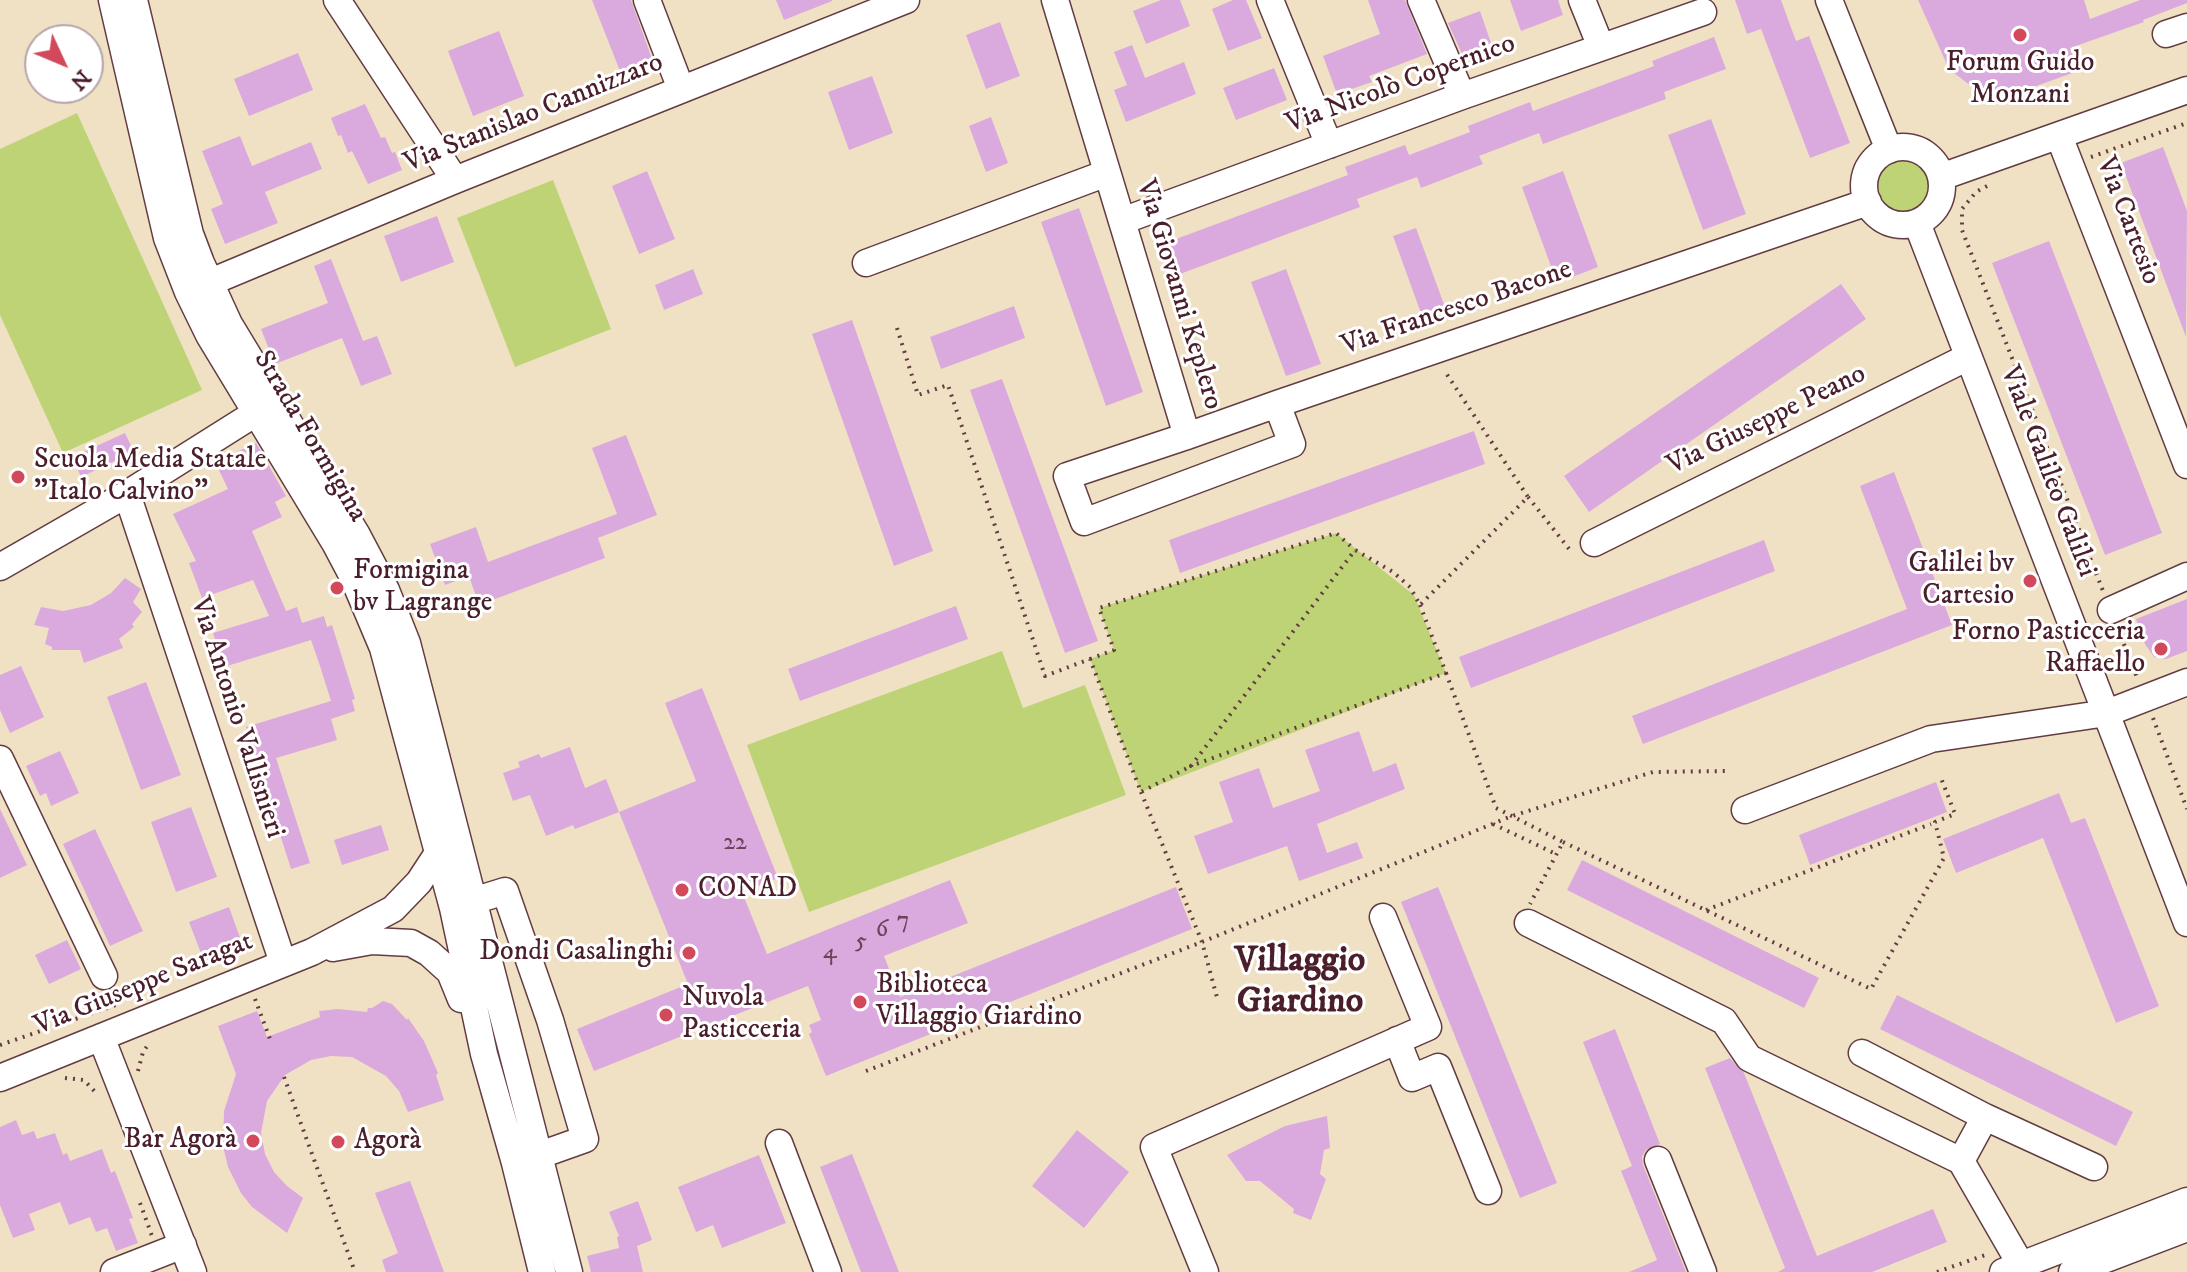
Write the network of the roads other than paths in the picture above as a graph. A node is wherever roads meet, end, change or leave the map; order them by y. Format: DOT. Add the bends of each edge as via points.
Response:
graph roads {
  1 [pos="112,0"];
  2 [pos="134,0"];
  3 [pos="337,0"];
  4 [pos="647,0"];
  5 [pos="906,0"];
  6 [pos="1055,0"];
  7 [pos="1270,0"];
  8 [pos="1421,0"];
  9 [pos="1582,0"];
  10 [pos="1829,0"];
  11 [pos="1703,12"];
  12 [pos="1601,47"];
  13 [pos="681,89"];
  14 [pos="2187,90"];
  15 [pos="1462,96"];
  16 [pos="2059,136"];
  17 [pos="1329,145"];
  18 [pos="1889,150"];
  19 [pos="1107,173"];
  20 [pos="1941,177"];
  21 [pos="455,180"];
  22 [pos="1868,202"];
  23 [pos="1122,221"];
  24 [pos="1917,223"];
  25 [pos="866,263"];
  26 [pos="199,287"];
  27 [pos="1968,357"];
  28 [pos="1277,404"];
  29 [pos="267,406"];
  30 [pos="1187,436"];
  31 [pos="2187,465"];
  32 [pos="127,494"];
  33 [pos="1594,543"];
  34 [pos="0,567"];
  35 [pos="2187,576"];
  36 [pos="2111,610"];
  37 [pos="2187,682"];
  38 [pos="2107,713"];
  39 [pos="427,728"];
  40 [pos="0,759"];
  41 [pos="1745,810"];
  42 [pos="438,853"];
  43 [pos="463,904"];
  44 [pos="1383,917"];
  45 [pos="1528,923"];
  46 [pos="2187,923"];
  47 [pos="312,952"];
  48 [pos="283,963"];
  49 [pos="104,976"];
  50 [pos="101,1037"];
  51 [pos="1393,1042"];
  52 [pos="1862,1053"];
  53 [pos="484,1054"];
  54 [pos="0,1078"];
  55 [pos="1985,1117"];
  56 [pos="779,1143"];
  57 [pos="541,1155"];
  58 [pos="1658,1160"];
  59 [pos="1961,1161"];
  60 [pos="515,1163"];
  61 [pos="2094,1167"];
  62 [pos="1488,1191"];
  63 [pos="2187,1201"];
  64 [pos="2187,1228"];
  65 [pos="183,1245"];
  66 [pos="2017,1270"];
  67 [pos="114,1272"];
  68 [pos="193,1272"];
  69 [pos="542,1272"];
  70 [pos="569,1272"];
  71 [pos="828,1272"];
  72 [pos="1205,1272"];
  73 [pos="1703,1272"];
  74 [pos="2072,1272"];
  1 -- 26 [label="street, Strada Formigina" via="167,238"];
  2 -- 26 [label="street, Strada Formigina"];
  3 -- 21 [label="street"];
  4 -- 13 [label="street"];
  5 -- 13 [label="street, Via Stanislao Cannizzaro"];
  6 -- 19 [label="street, Via Giovanni Keplero"];
  7 -- 17 [label="street"];
  8 -- 15 [label="street"];
  9 -- 12 [label="street"];
  10 -- 18 [label="street"];
  11 -- 12 [label="street, Via Nicolò Copernico"];
  12 -- 15 [label="street, Via Nicolò Copernico"];
  13 -- 21 [label="street, Via Stanislao Cannizzaro"];
  14 -- 16 [label="street"];
  15 -- 17 [label="street, Via Nicolò Copernico"];
  16 -- 20 [label="street"];
  16 -- 31 [label="street, Via Cartesio"];
  17 -- 23 [label="street, Via Nicolò Copernico"];
  18 -- 20 [label="street" via="1921,151 1934,161"];
  18 -- 22 [label="street" via="1867,173"];
  19 -- 23 [label="street, Via Giovanni Keplero"];
  19 -- 25 [label="street, Via Giovanni Keplero"];
  20 -- 24 [label="street" via="1938,205"];
  21 -- 26 [label="street, Via Stanislao Cannizzaro"];
  22 -- 24 [label="street" via="1886,221"];
  22 -- 28 [label="street, Via Francesco Bacone"];
  23 -- 30 [label="street, Via Giovanni Keplero"];
  24 -- 27 [label="street, Viale Galileo Galilei"];
  26 -- 29 [label="street, Strada Formigina" via="209,335"];
  27 -- 33 [label="street, Via Giuseppe Peano"];
  27 -- 38 [label="street, Viale Galileo Galilei"];
  28 -- 30 [label="street, Via Francesco Bacone"];
  28 -- 30 [label="street, Via Francesco Bacone" via="1292,444 1084,522 1067,476"];
  29 -- 32 [label="street"];
  29 -- 39 [label="street, Strada Formigina"];
  32 -- 34 [label="street"];
  32 -- 48 [label="street, Via Antonio Vallisnieri"];
  35 -- 36 [label="street"];
  37 -- 38 [label="street"];
  38 -- 41 [label="street" via="1931,739"];
  38 -- 46 [label="street, Viale Galileo Galilei"];
  39 -- 42 [label="street, Strada Formigina"];
  39 -- 43 [label="street, Strada Formigina"];
  40 -- 49 [label="street"];
  42 -- 43 [label="street, Strada Formigina"];
  42 -- 47 [label="street, Via Giuseppe Saragat" via="393,909"];
  43 -- 53 [label="street, Strada Formigina"];
  43 -- 57 [label="street, Strada Formigina"];
  43 -- 57 [label="street" via="505,891 550,1020 585,1139"];
  44 -- 51 [label="street" via="1428,1027"];
  45 -- 59 [label="street" via="1724,1021 1749,1058"];
  47 -- 48 [label="street, Via Giuseppe Saragat"];
  47 -- 53 [label="street, Via Giuseppe Saragat" via="394,940 429,953 450,972"];
  48 -- 50 [label="street, Via Giuseppe Saragat"];
  50 -- 54 [label="street, Via Giuseppe Saragat"];
  50 -- 65 [label="street"];
  51 -- 62 [label="street" via="1412,1078 1438,1067"];
  51 -- 72 [label="street" via="1154,1147"];
  52 -- 55 [label="street"];
  53 -- 60 [label="street, Strada Formigina"];
  55 -- 59 [label="street"];
  55 -- 61 [label="street"];
  56 -- 71 [label="street"];
  57 -- 60 [label="street"];
  57 -- 70 [label="street, Strada Formigina"];
  58 -- 73 [label="street"];
  59 -- 66 [label="street"];
  60 -- 69 [label="street, Strada Formigina"];
  63 -- 66 [label="street"];
  64 -- 74 [label="street"];
  65 -- 67 [label="street"];
  65 -- 68 [label="street"];
}
